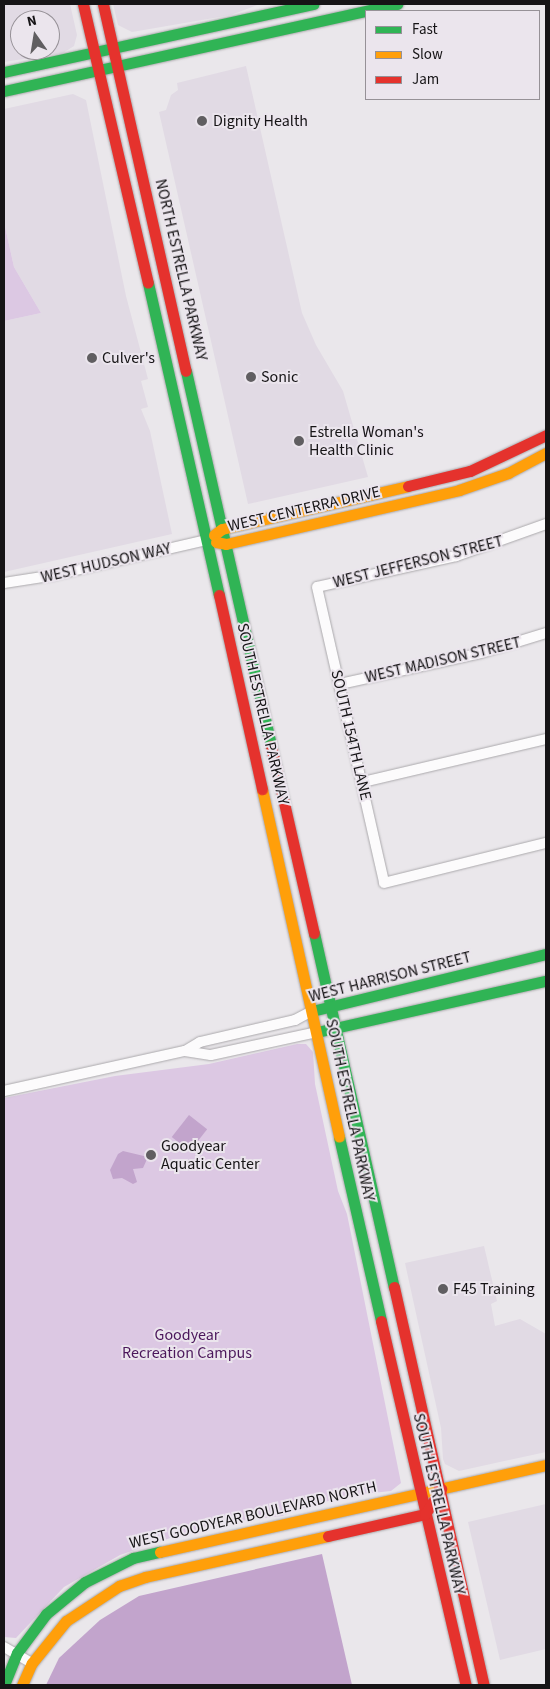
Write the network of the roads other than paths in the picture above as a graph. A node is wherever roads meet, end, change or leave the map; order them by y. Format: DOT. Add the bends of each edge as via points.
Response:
graph roads {
  1 [pos="83,4"];
  2 [pos="103,4"];
  3 [pos="314,4"];
  4 [pos="333,4"];
  5 [pos="397,4"];
  6 [pos="369,10"];
  7 [pos="365,11"];
  8 [pos="336,17"];
  9 [pos="113,48"];
  10 [pos="94,52"];
  11 [pos="118,65"];
  12 [pos="98,69"];
  13 [pos="4,72"];
  14 [pos="4,91"];
  15 [pos="169,294"];
  16 [pos="151,298"];
  17 [pos="546,435"];
  18 [pos="546,453"];
  19 [pos="485,465"];
  20 [pos="490,480"];
  21 [pos="546,524"];
  22 [pos="222,529"];
  23 [pos="207,540"];
  24 [pos="226,544"];
  25 [pos="4,583"];
  26 [pos="317,587"];
  27 [pos="546,633"];
  28 [pos="340,684"];
  29 [pos="546,739"];
  30 [pos="363,782"];
  31 [pos="546,843"];
  32 [pos="546,954"];
  33 [pos="463,976"];
  34 [pos="546,981"];
  35 [pos="469,999"];
  36 [pos="331,1005"];
  37 [pos="312,1011"];
  38 [pos="337,1028"];
  39 [pos="317,1032"];
  40 [pos="185,1051"];
  41 [pos="4,1091"];
  42 [pos="355,1212"];
  43 [pos="390,1264"];
  44 [pos="546,1465"];
  45 [pos="441,1489"];
  46 [pos="420,1493"];
  47 [pos="424,1514"];
  48 [pos="165,1550"];
  49 [pos="191,1567"];
  50 [pos="442,1588"];
  51 [pos="4,1647"];
  52 [pos="475,1647"];
  53 [pos="16,1653"];
  54 [pos="32,1663"];
  55 [pos="4,1685"];
  56 [pos="22,1685"];
  57 [pos="466,1685"];
  58 [pos="472,1685"];
  59 [pos="484,1685"];
  1 -- 10 [label="main road"];
  2 -- 9 [label="main road, NORTH ESTRELLA PARKWAY"];
  3 -- 9 [label="main road"];
  4 -- 8 [label="main road"];
  5 -- 6 [label="main road"];
  7 -- 8 [label="main road"];
  8 -- 11 [label="main road"];
  9 -- 10 [label="main road"];
  9 -- 11 [label="main road, NORTH ESTRELLA PARKWAY"];
  10 -- 12 [label="main road"];
  10 -- 13 [label="main road"];
  11 -- 12 [label="main road"];
  11 -- 15 [label="main road, NORTH ESTRELLA PARKWAY"];
  12 -- 14 [label="main road"];
  12 -- 16 [label="main road"];
  15 -- 16 [label="main road"];
  15 -- 22 [label="main road, NORTH ESTRELLA PARKWAY"];
  16 -- 23 [label="main road"];
  17 -- 19 [label="main road, WEST CENTERRA DRIVE"];
  18 -- 20 [label="main road, WEST CENTERRA DRIVE"];
  19 -- 20 [label="main road"];
  19 -- 22 [label="main road, WEST CENTERRA DRIVE" via="408,488"];
  20 -- 24 [label="main road, WEST CENTERRA DRIVE" via="444,494"];
  21 -- 26 [label="street, WEST JEFFERSON STREET" via="456,556"];
  22 -- 23 [label="main road, WEST CENTERRA DRIVE"];
  22 -- 24 [label="main road, NORTH ESTRELLA PARKWAY"];
  23 -- 24 [label="main road, WEST CENTERRA DRIVE"];
  23 -- 25 [label="street, WEST HUDSON WAY" via="56,575"];
  23 -- 37 [label="main road, SOUTH ESTRELLA PARKWAY"];
  24 -- 36 [label="main road, SOUTH ESTRELLA PARKWAY"];
  26 -- 28 [label="street, SOUTH 154TH LANE"];
  27 -- 28 [label="street, WEST MADISON STREET" via="481,653"];
  28 -- 30 [label="street, SOUTH 154TH LANE"];
  29 -- 30 [label="street"];
  30 -- 31 [label="street, SOUTH 154TH LANE" via="384,883"];
  32 -- 33 [label="main road, WEST HARRISON STREET"];
  33 -- 35 [label="main road"];
  33 -- 36 [label="main road, WEST HARRISON STREET"];
  34 -- 35 [label="main road, WEST HARRISON STREET"];
  35 -- 38 [label="main road, WEST HARRISON STREET"];
  36 -- 37 [label="main road, WEST HARRISON STREET"];
  36 -- 38 [label="main road, SOUTH ESTRELLA PARKWAY"];
  37 -- 39 [label="main road, SOUTH ESTRELLA PARKWAY"];
  37 -- 40 [label="street, WEST HARRISON STREET" via="295,1020 200,1042"];
  38 -- 39 [label="main road, WEST HARRISON STREET"];
  38 -- 43 [label="main road, SOUTH ESTRELLA PARKWAY"];
  39 -- 40 [label="street, WEST HARRISON STREET" via="211,1055"];
  39 -- 42 [label="main road, SOUTH ESTRELLA PARKWAY"];
  40 -- 41 [label="street, WEST HARRISON STREET"];
  42 -- 43 [label="main road" via="367,1224 373,1252"];
  42 -- 46 [label="main road, SOUTH ESTRELLA PARKWAY"];
  43 -- 45 [label="main road, SOUTH ESTRELLA PARKWAY"];
  44 -- 45 [label="main road, WEST GOODYEAR BOULEVARD NORTH"];
  45 -- 46 [label="main road, WEST GOODYEAR BOULEVARD NORTH"];
  45 -- 47 [label="main road"];
  45 -- 52 [label="main road, SOUTH ESTRELLA PARKWAY"];
  46 -- 47 [label="main road, SOUTH ESTRELLA PARKWAY"];
  46 -- 48 [label="main road, WEST GOODYEAR BOULEVARD NORTH"];
  47 -- 49 [label="main road"];
  47 -- 50 [label="main road, SOUTH ESTRELLA PARKWAY"];
  48 -- 49 [label="main road" via="170,1558"];
  48 -- 53 [label="main road, WEST GOODYEAR BOULEVARD NORTH" via="118,1564 70,1592 46,1614"];
  49 -- 54 [label="main road" via="145,1577 105,1593 66,1621"];
  50 -- 52 [label="main road" via="452,1600 464,1639"];
  50 -- 57 [label="main road, SOUTH ESTRELLA PARKWAY"];
  51 -- 53 [label="street"];
  52 -- 58 [label="main road"];
  52 -- 59 [label="main road, SOUTH ESTRELLA PARKWAY"];
  53 -- 54 [label="street"];
  53 -- 55 [label="main road, WEST GOODYEAR BOULEVARD NORTH"];
  54 -- 56 [label="main road"];
}
